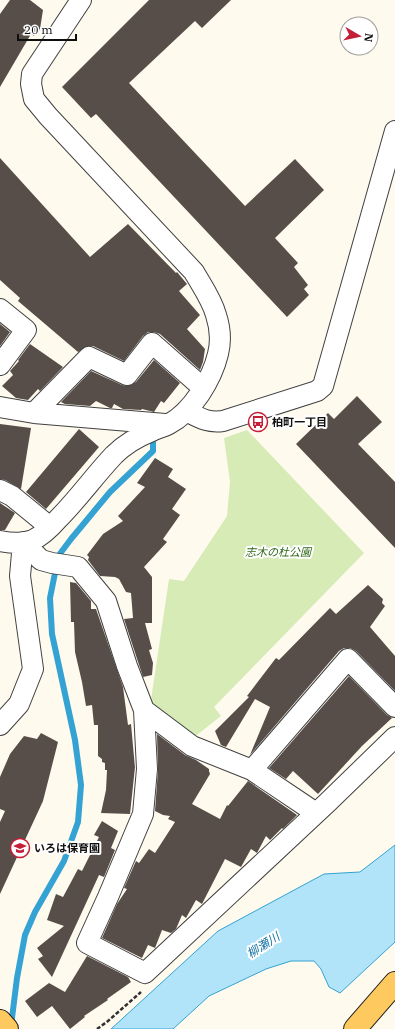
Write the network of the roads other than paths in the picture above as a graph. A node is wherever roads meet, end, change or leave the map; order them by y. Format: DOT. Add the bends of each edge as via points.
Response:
graph roads {
  1 [pos="81,0"];
  2 [pos="395,132"];
  3 [pos="0,309"];
  4 [pos="0,365"];
  5 [pos="204,388"];
  6 [pos="0,407"];
  7 [pos="186,411"];
  8 [pos="34,413"];
  9 [pos="169,424"];
  10 [pos="0,490"];
  11 [pos="50,527"];
  12 [pos="0,541"];
  13 [pos="22,542"];
  14 [pos="395,707"];
  15 [pos="144,710"];
  16 [pos="0,725"];
  17 [pos="395,737"];
  18 [pos="252,770"];
  19 [pos="316,813"];
  20 [pos="395,983"];
  21 [pos="0,1021"];
  22 [pos="356,1028"];
  23 [pos="7,1029"];
  1 -- 5 [label="street" via="32,74 34,99 194,272 206,292 216,315 220,336 219,353"];
  2 -- 7 [label="street" via="323,386 317,391 223,421 212,423"];
  3 -- 4 [label="street" via="26,330"];
  5 -- 7 [label="street"];
  5 -- 8 [label="street" via="152,343 127,376 89,357"];
  6 -- 8 [label="street"];
  7 -- 9 [label="street"];
  8 -- 9 [label="street"];
  9 -- 11 [label="street" via="126,444"];
  10 -- 11 [label="street" via="12,496"];
  11 -- 13 [label="street" via="42,535"];
  12 -- 13 [label="street"];
  13 -- 15 [label="street" via="41,560 78,567 106,601"];
  13 -- 16 [label="street" via="20,576 33,669 20,704"];
  14 -- 18 [label="street" via="348,658"];
  15 -- 18 [label="street" via="192,746"];
  15 -- 19 [label="street" via="147,769 143,814 86,943 145,973"];
  17 -- 19 [label="street"];
  18 -- 19 [label="street"];
  20 -- 22 [label="main road"];
  21 -- 23 [label="main road"];
}
